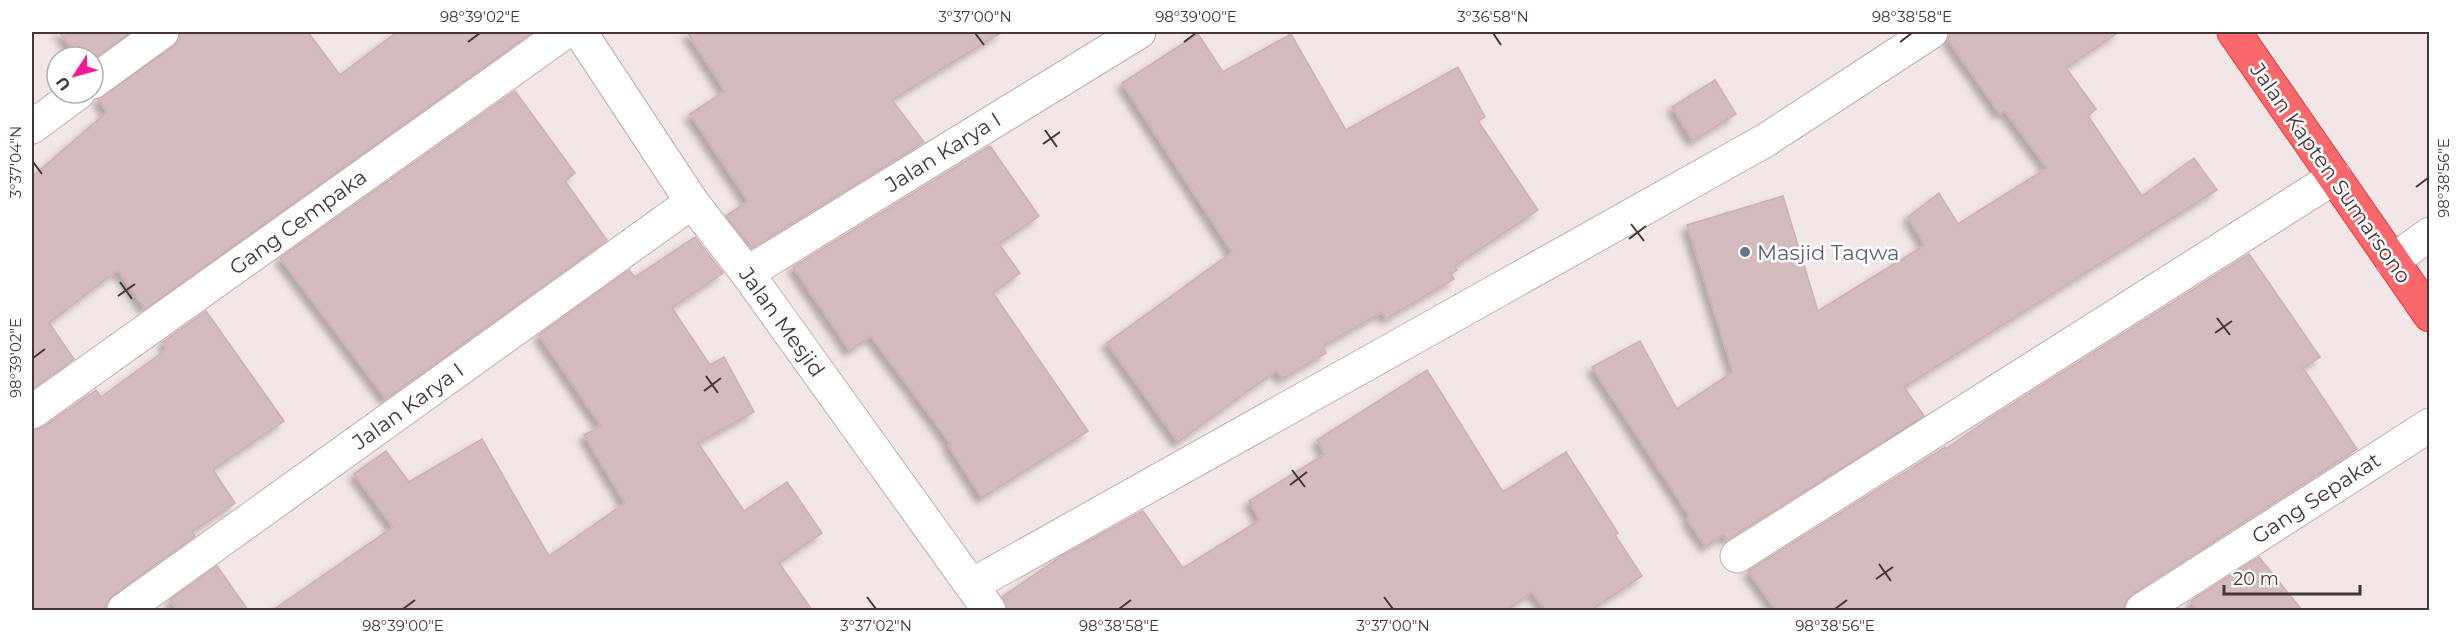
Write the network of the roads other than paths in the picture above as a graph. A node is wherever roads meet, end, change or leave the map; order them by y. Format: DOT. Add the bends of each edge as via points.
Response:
graph roads {
  1 [pos="162,32"];
  2 [pos="565,32"];
  3 [pos="580,32"];
  4 [pos="1139,32"];
  5 [pos="1931,32"];
  6 [pos="2234,32"];
  7 [pos="105,73"];
  8 [pos="62,105"];
  9 [pos="32,127"];
  10 [pos="2335,177"];
  11 [pos="692,202"];
  12 [pos="2430,234"];
  13 [pos="2392,261"];
  14 [pos="747,273"];
  15 [pos="2430,315"];
  16 [pos="32,412"];
  17 [pos="2430,425"];
  18 [pos="1737,555"];
  19 [pos="980,598"];
  20 [pos="124,610"];
  21 [pos="2142,610"];
  1 -- 7 [label="street"];
  2 -- 16 [label="street, Gang Cempaka"];
  3 -- 11 [label="street, Jalan Mesjid"];
  4 -- 14 [label="street, Jalan Karya I"];
  5 -- 19 [label="street" via="1766,140"];
  6 -- 10 [label="highway, Jalan Kapten Sumarsono"];
  8 -- 9 [label="street"];
  10 -- 13 [label="highway, Jalan Kapten Sumarsono"];
  10 -- 18 [label="street"];
  11 -- 14 [label="street, Jalan Mesjid"];
  11 -- 20 [label="street, Jalan Karya I"];
  12 -- 13 [label="street"];
  13 -- 15 [label="highway, Jalan Kapten Sumarsono"];
  14 -- 19 [label="street, Jalan Mesjid"];
  17 -- 21 [label="street, Gang Sepakat"];
}
